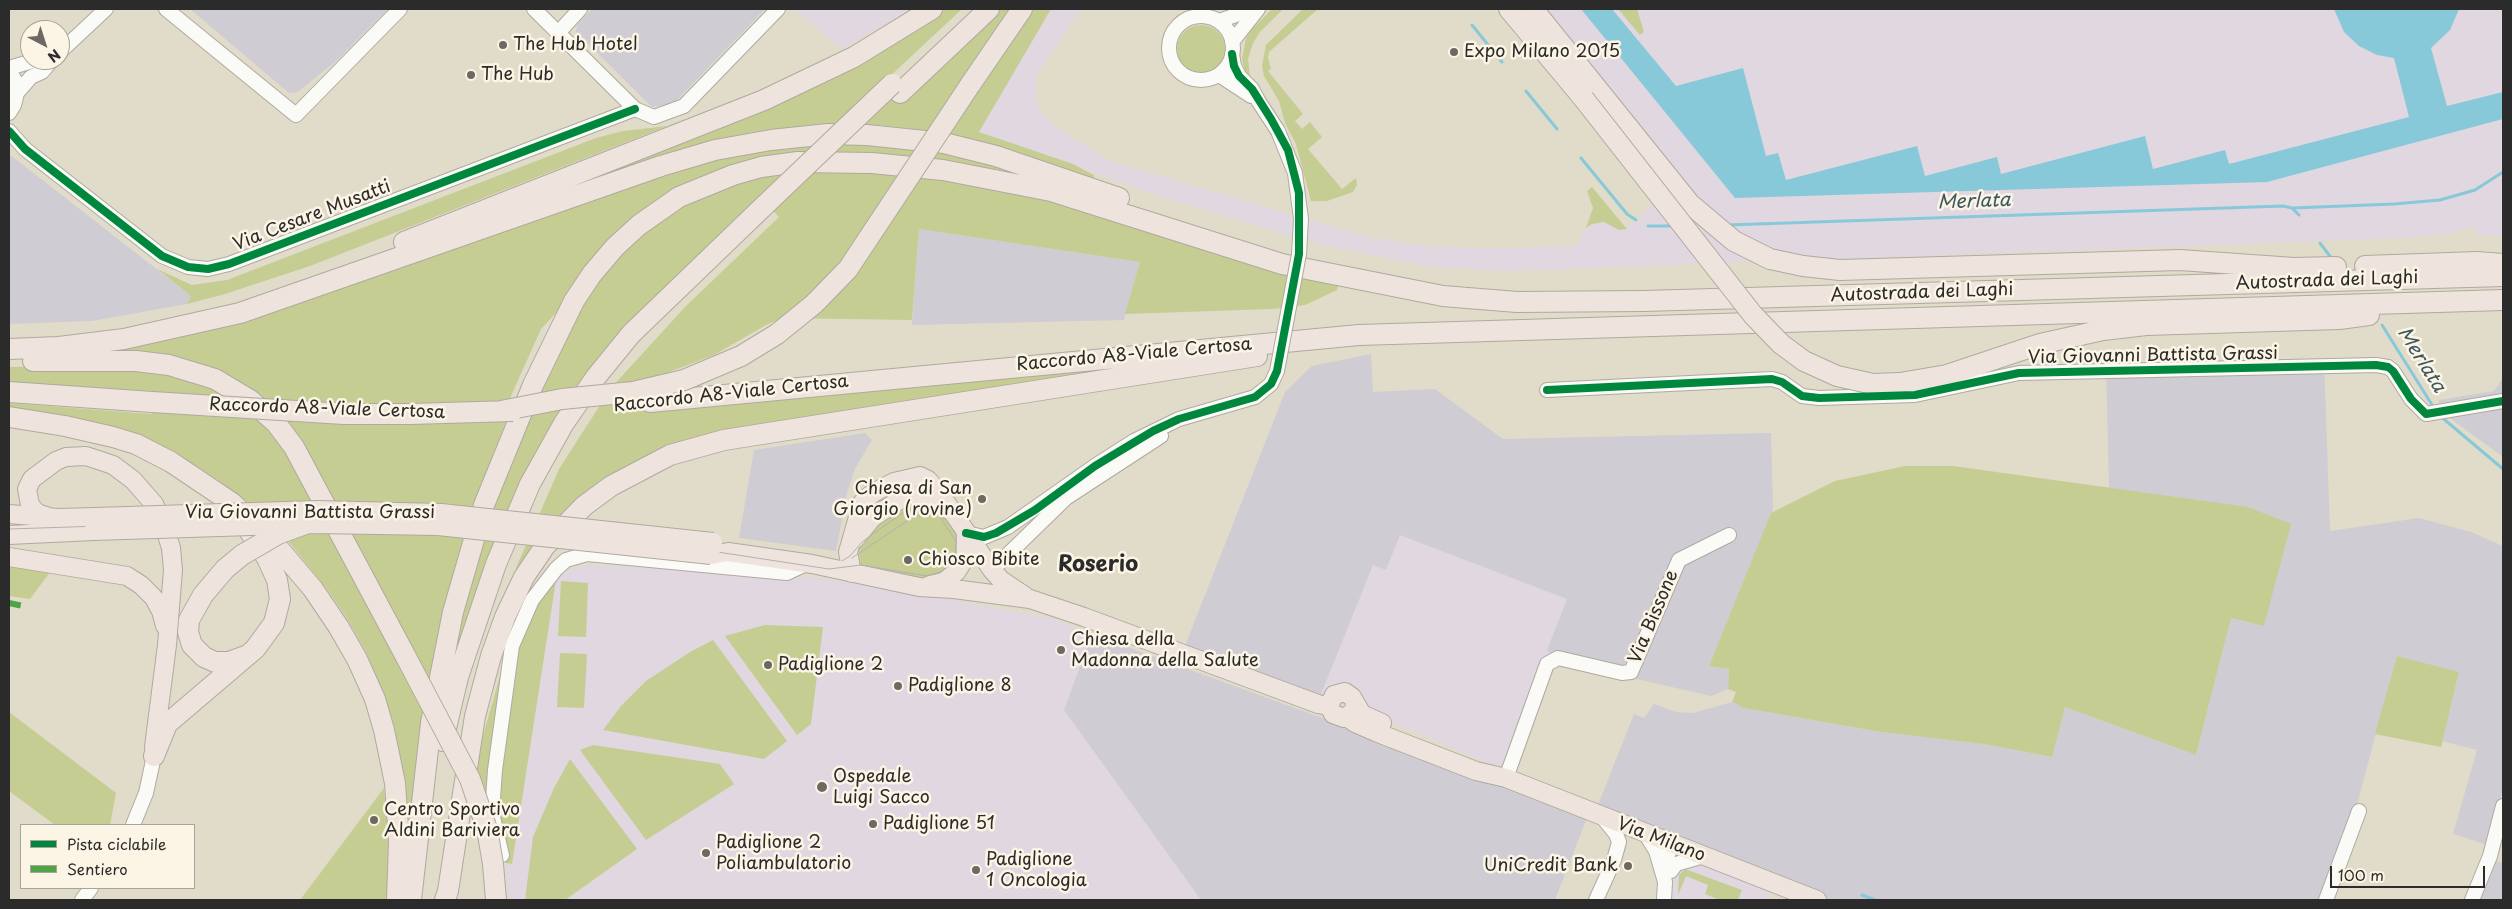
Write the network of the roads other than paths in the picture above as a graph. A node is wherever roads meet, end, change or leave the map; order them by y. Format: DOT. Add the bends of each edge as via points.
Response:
graph roads {
  1 [pos="106,9"];
  2 [pos="166,9"];
  3 [pos="400,9"];
  4 [pos="534,9"];
  5 [pos="580,9"];
  6 [pos="778,9"];
  7 [pos="932,9"];
  8 [pos="971,9"];
  9 [pos="989,9"];
  10 [pos="1022,9"];
  11 [pos="1253,9"];
  12 [pos="1258,9"];
  13 [pos="1510,9"];
  14 [pos="1533,9"];
  15 [pos="1219,21"];
  16 [pos="558,32"];
  17 [pos="70,43"];
  18 [pos="1232,48"];
  19 [pos="9,69"];
  20 [pos="44,70"];
  21 [pos="1219,75"];
  22 [pos="896,88"];
  23 [pos="17,93"];
  24 [pos="1590,93"];
  25 [pos="1260,102"];
  26 [pos="635,109"];
  27 [pos="9,113"];
  28 [pos="9,131"];
  29 [pos="9,141"];
  30 [pos="25,150"];
  31 [pos="770,208"];
  32 [pos="2503,264"];
  33 [pos="1343,275"];
  34 [pos="2503,276"];
  35 [pos="2480,300"];
  36 [pos="2503,300"];
  37 [pos="1452,332"];
  38 [pos="9,339"];
  39 [pos="9,349"];
  40 [pos="9,360"];
  41 [pos="1547,390"];
  42 [pos="9,392"];
  43 [pos="2503,401"];
  44 [pos="1210,410"];
  45 [pos="501,411"];
  46 [pos="9,417"];
  47 [pos="214,491"];
  48 [pos="9,514"];
  49 [pos="49,517"];
  50 [pos="94,524"];
  51 [pos="305,524"];
  52 [pos="966,533"];
  53 [pos="996,533"];
  54 [pos="9,535"];
  55 [pos="1026,535"];
  56 [pos="1729,535"];
  57 [pos="849,547"];
  58 [pos="717,550"];
  59 [pos="9,557"];
  60 [pos="809,564"];
  61 [pos="992,570"];
  62 [pos="852,572"];
  63 [pos="919,586"];
  64 [pos="954,589"];
  65 [pos="1030,599"];
  66 [pos="167,645"];
  67 [pos="255,649"];
  68 [pos="1329,706"];
  69 [pos="154,756"];
  70 [pos="1506,778"];
  71 [pos="2503,806"];
  72 [pos="2359,811"];
  73 [pos="1603,818"];
  74 [pos="133,824"];
  75 [pos="1644,833"];
  76 [pos="1673,844"];
  77 [pos="2497,853"];
  78 [pos="1704,856"];
  79 [pos="498,859"];
  80 [pos="1665,873"];
  81 [pos="91,889"];
  82 [pos="82,900"];
  83 [pos="397,900"];
  84 [pos="411,900"];
  85 [pos="423,900"];
  86 [pos="439,900"];
  87 [pos="445,900"];
  88 [pos="496,900"];
  89 [pos="1596,900"];
  90 [pos="1664,900"];
  91 [pos="1817,900"];
  92 [pos="2326,900"];
  93 [pos="2472,900"];
  1 -- 17 [label="street"];
  2 -- 3 [label="street" via="296,115"];
  4 -- 16 [label="street"];
  5 -- 16 [label="street"];
  6 -- 26 [label="street" via="684,106 654,117"];
  7 -- 38 [label="highway" via="854,56 764,100 302,282 236,303 141,326"];
  8 -- 22 [label="highway"];
  9 -- 22 [label="highway"];
  10 -- 45 [label="highway, bridge" via="848,268 814,304 777,334 740,356 684,380 633,392"];
  11 -- 15 [label="street"];
  12 -- 18 [label="street"];
  13 -- 24 [label="highway"];
  14 -- 24 [label="highway"];
  15 -- 18 [label="street" via="1228,30"];
  15 -- 21 [label="street" via="1203,16 1187,19 1174,30 1169,46 1172,62 1183,75 1198,80"];
  16 -- 26 [label="street"];
  18 -- 21 [label="street" via="1228,66"];
  18 -- 25 [label="street" via="1239,76"];
  19 -- 23 [label="street" via="16,82"];
  20 -- 23 [label="street" via="31,77"];
  21 -- 25 [label="street"];
  22 -- 31 [label="highway"];
  23 -- 27 [label="street"];
  24 -- 32 [label="highway" via="1710,223 1757,253 1787,264 1840,270 2180,260 2294,268"];
  24 -- 35 [label="highway, bridge" via="1753,315 1781,344 1804,361 1837,376 1873,384 1946,375 2040,344 2104,330 2170,324 2338,319"];
  25 -- 44 [label="street, bridge" via="1278,131 1295,172 1301,219 1299,254 1277,371 1271,384 1255,397"];
  26 -- 30 [label="street, Via Cesare Musatti" via="229,264 208,269 188,267 162,256"];
  28 -- 30 [label="street, Via Cesare Musatti"];
  29 -- 30 [label="street, Via Cesare Musatti"];
  31 -- 85 [label="highway" via="631,334 580,399 534,478 496,564 458,676 439,758"];
  31 -- 86 [label="highway" via="641,342 594,401 551,470 497,598 470,686 448,797 437,890"];
  33 -- 34 [label="highway, Autostrada dei Laghi" via="1443,296 1517,302 1654,301"];
  33 -- 39 [label="highway" via="996,156 924,140 828,134 745,144 687,157 283,299 198,324 92,344"];
  33 -- 84 [label="highway" via="1282,264 1051,191 980,176 902,165 798,162 761,167 703,186 665,206 615,247 578,294 552,344 498,469 464,572 442,663 428,746"];
  35 -- 36 [label="highway, Autostrada dei Laghi"];
  35 -- 37 [label="highway, Autostrada dei Laghi"];
  37 -- 45 [label="highway, Raccordo A8-Viale Certosa, bridge" via="1308,339 598,407"];
  37 -- 87 [label="highway" via="1386,344 1249,358 724,440 670,456 628,475 584,506 556,534 514,594 491,656 475,716"];
  40 -- 79 [label="highway, bridge" via="169,365 215,379 250,400 276,423 294,447 470,779"];
  41 -- 43 [label="street, Via Giovanni Battista Grassi" via="1772,379 1802,396 1915,395 2019,373 2376,365 2393,371 2420,410 2430,415"];
  42 -- 45 [label="highway, Raccordo A8-Viale Certosa, bridge" via="310,413"];
  44 -- 53 [label="street" via="1179,419 1134,441"];
  44 -- 55 [label="street" via="1181,424 1086,483"];
  46 -- 47 [label="highway" via="87,430 136,444 171,462"];
  47 -- 67 [label="highway" via="257,543 277,580 280,599 277,616 271,630"];
  47 -- 83 [label="highway" via="254,523 300,574 338,626 366,678 384,730 393,772 399,841"];
  48 -- 49 [label="main road, Via Giovanni Battista Grassi"];
  49 -- 50 [label="main road, Via Giovanni Battista Grassi"];
  49 -- 66 [label="main road" via="33,510 27,489 38,472 66,458 86,456 104,461 123,471 142,488 154,504 171,548 173,570"];
  50 -- 51 [label="main road, Via Giovanni Battista Grassi, bridge"];
  50 -- 54 [label="main road, Via Giovanni Battista Grassi"];
  50 -- 58 [label="main road, Via Giovanni Battista Grassi, bridge" via="308,510 441,513"];
  51 -- 58 [label="main road, Via Giovanni Battista Grassi, bridge" via="438,526"];
  51 -- 67 [label="highway, bridge" via="247,551 225,569 192,613 188,626 190,638 196,650 210,660 221,663 238,659"];
  52 -- 53 [label="street" via="984,537"];
  52 -- 57 [label="main road, Via Giovanni Battista Grassi" via="955,518 933,499 910,495 872,518"];
  52 -- 61 [label="main road, Via Giovanni Battista Grassi"];
  52 -- 63 [label="main road, Via Giovanni Battista Grassi" via="965,558 957,571 940,584"];
  53 -- 55 [label="street" via="1017,528"];
  55 -- 61 [label="street"];
  56 -- 70 [label="street, Via Bissone" via="1679,560 1631,672 1622,673 1558,658 1547,664"];
  57 -- 60 [label="main road, Via Giovanni Battista Grassi" via="828,560"];
  57 -- 62 [label="main road"];
  58 -- 60 [label="main road, Via Giovanni Battista Grassi"];
  59 -- 66 [label="main road" via="127,576 147,591 158,605"];
  60 -- 62 [label="main road, Via Giovanni Battista Grassi"];
  60 -- 79 [label="street, Via Giovanni Battista Grassi" via="787,573 587,554 566,560 556,569 532,600 512,646 492,813"];
  61 -- 64 [label="main road, Via Giovanni Battista Grassi" via="975,585"];
  61 -- 65 [label="main road, Via Giovanni Battista Grassi"];
  62 -- 63 [label="main road, Via Giovanni Battista Grassi"];
  63 -- 64 [label="main road, Via Giovanni Battista Grassi"];
  64 -- 65 [label="main road, Via Giovanni Battista Grassi"];
  65 -- 68 [label="main road, Via Giovanni Battista Grassi"];
  66 -- 69 [label="main road"];
  67 -- 69 [label="highway" via="167,724"];
  68 -- 70 [label="main road, Via Milano" via="1332,697 1341,692 1352,697 1351,711 1358,710 1368,718 1496,769"];
  69 -- 74 [label="street" via="146,793"];
  70 -- 73 [label="main road, Via Milano"];
  71 -- 77 [label="street"];
  72 -- 92 [label="street"];
  73 -- 75 [label="main road, Via Milano"];
  73 -- 89 [label="street" via="1619,842"];
  75 -- 76 [label="main road, Via Milano"];
  75 -- 80 [label="street"];
  76 -- 78 [label="main road, Via Milano"];
  76 -- 80 [label="street"];
  77 -- 93 [label="street"];
  78 -- 80 [label="street" via="1676,864"];
  78 -- 91 [label="main road, Via Milano"];
  79 -- 88 [label="highway"];
  80 -- 90 [label="street"];
  81 -- 82 [label="street"];
}
